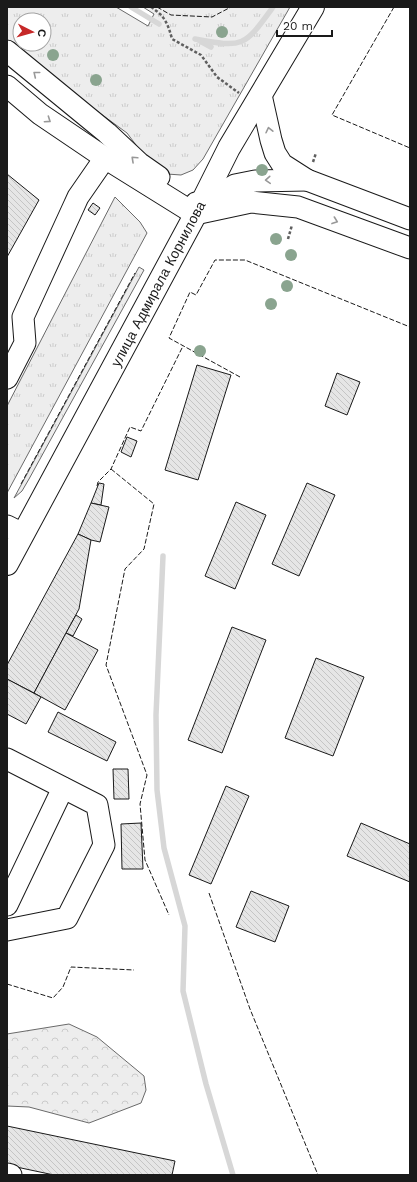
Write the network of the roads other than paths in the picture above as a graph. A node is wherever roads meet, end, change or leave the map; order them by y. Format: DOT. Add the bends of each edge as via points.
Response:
graph roads {
  1 [pos="312,7"];
  2 [pos="7,51"];
  3 [pos="7,86"];
  4 [pos="258,100"];
  5 [pos="105,158"];
  6 [pos="307,180"];
  7 [pos="198,210"];
  8 [pos="410,218"];
  9 [pos="410,248"];
  10 [pos="7,378"];
  11 [pos="15,530"];
  12 [pos="7,564"];
  13 [pos="7,758"];
  14 [pos="63,788"];
  15 [pos="7,905"];
  16 [pos="7,930"];
  17 [pos="7,1174"];
  18 [pos="11,1175"];
  1 -- 4 [label="main road, улица Адмирала Корнилова"];
  7 -- 2 [label="street, one-way"];
  3 -- 5 [label="street, one-way" via="40,114"];
  6 -- 4 [label="street, one-way" via="278,159"];
  4 -- 7 [label="main road, улица Адмирала Корнилова" via="229,148"];
  5 -- 7 [label="street"];
  5 -- 10 [label="street" via="73,208 26,310 23,317 25,343"];
  6 -- 7 [label="street, one-way" via="255,181 235,185"];
  6 -- 8 [label="street"];
  7 -- 9 [label="street, one-way" via="251,202 298,207"];
  7 -- 11 [label="main road, улица Адмирала Корнилова"];
  11 -- 12 [label="main road, улица Адмирала Корнилова"];
  13 -- 14 [label="street"];
  14 -- 15 [label="street"];
  14 -- 16 [label="street" via="96,805 104,845 67,918"];
  17 -- 18 [label="street"];
}
